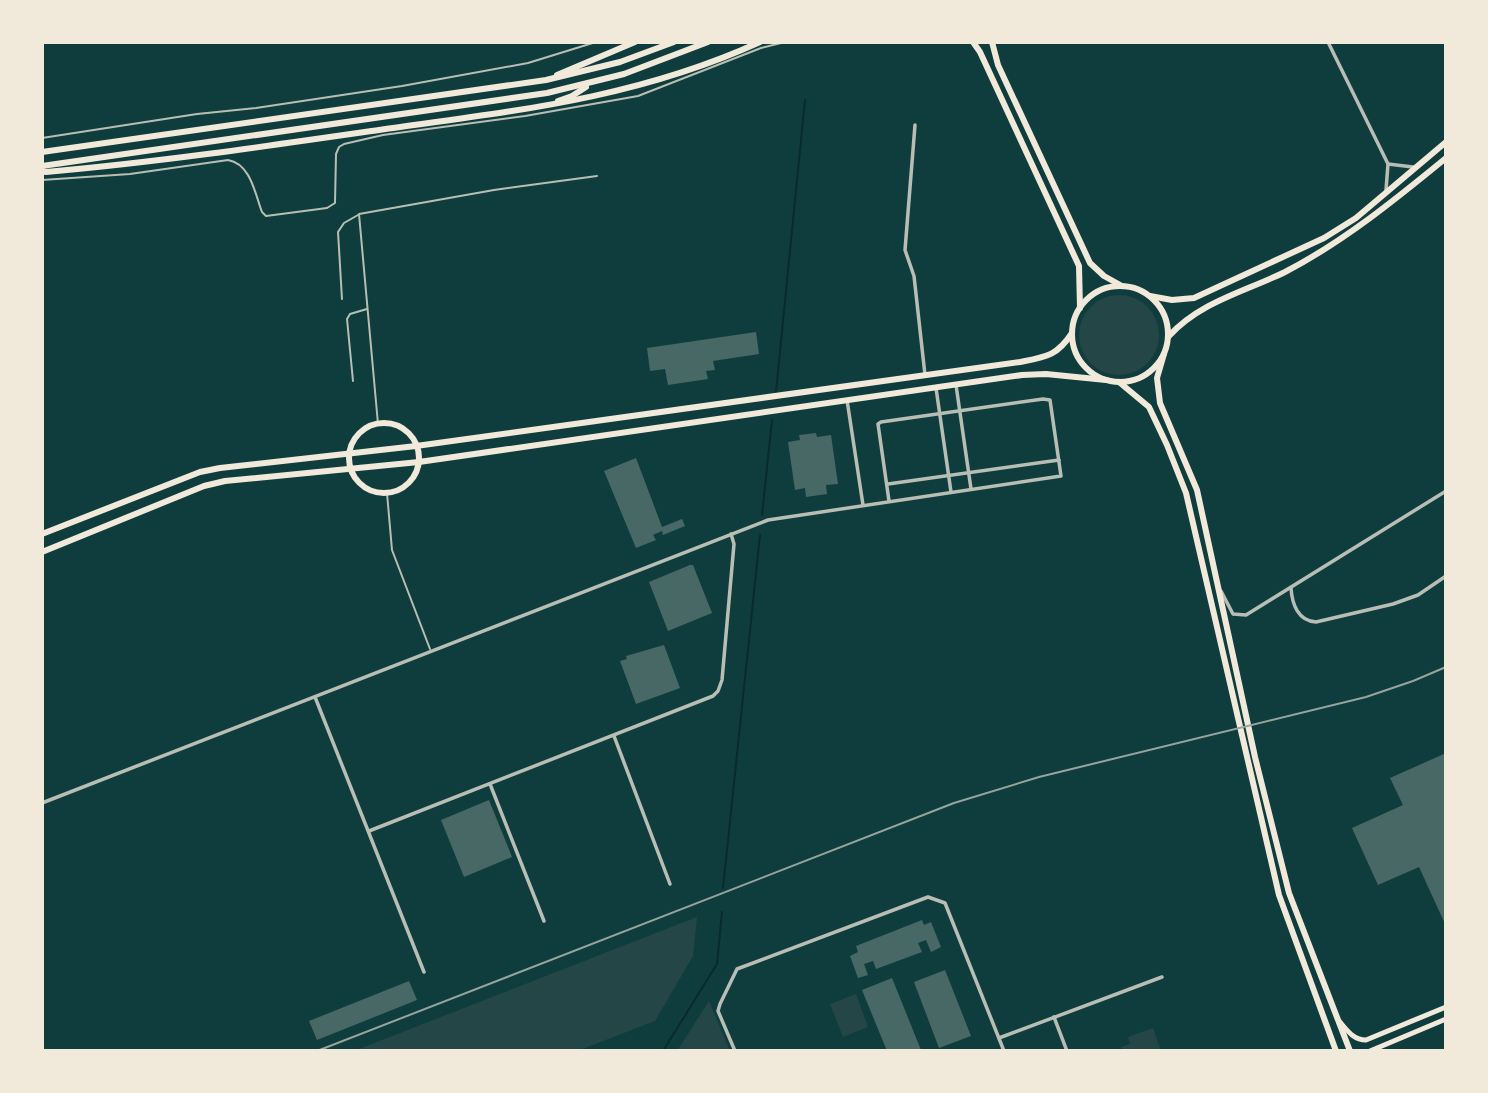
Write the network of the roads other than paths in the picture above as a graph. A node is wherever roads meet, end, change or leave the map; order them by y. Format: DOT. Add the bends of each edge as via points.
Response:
graph roads {
  1 [pos="596,42"];
  2 [pos="635,42"];
  3 [pos="674,42"];
  4 [pos="708,42"];
  5 [pos="760,42"];
  6 [pos="785,42"];
  7 [pos="973,42"];
  8 [pos="992,42"];
  9 [pos="1328,42"];
  10 [pos="546,80"];
  11 [pos="590,83"];
  12 [pos="538,108"];
  13 [pos="915,125"];
  14 [pos="42,138"];
  15 [pos="1446,142"];
  16 [pos="42,152"];
  17 [pos="1446,158"];
  18 [pos="1388,164"];
  19 [pos="42,168"];
  20 [pos="1416,168"];
  21 [pos="597,176"];
  22 [pos="42,180"];
  23 [pos="1386,193"];
  24 [pos="359,214"];
  25 [pos="1123,286"];
  26 [pos="1150,296"];
  27 [pos="342,299"];
  28 [pos="1080,308"];
  29 [pos="367,309"];
  30 [pos="1072,333"];
  31 [pos="1169,336"];
  32 [pos="1164,354"];
  33 [pos="925,375"];
  34 [pos="1107,380"];
  35 [pos="353,381"];
  36 [pos="1119,382"];
  37 [pos="956,385"];
  38 [pos="936,388"];
  39 [pos="847,400"];
  40 [pos="960,411"];
  41 [pos="939,414"];
  42 [pos="378,424"];
  43 [pos="416,446"];
  44 [pos="349,453"];
  45 [pos="1059,460"];
  46 [pos="419,463"];
  47 [pos="351,470"];
  48 [pos="968,472"];
  49 [pos="948,475"];
  50 [pos="887,484"];
  51 [pos="971,489"];
  52 [pos="1446,491"];
  53 [pos="951,492"];
  54 [pos="387,493"];
  55 [pos="889,501"];
  56 [pos="863,505"];
  57 [pos="42,534"];
  58 [pos="730,534"];
  59 [pos="42,552"];
  60 [pos="1446,576"];
  61 [pos="1218,583"];
  62 [pos="1291,586"];
  63 [pos="431,651"];
  64 [pos="314,697"];
  65 [pos="614,736"];
  66 [pos="490,784"];
  67 [pos="42,803"];
  68 [pos="369,831"];
  69 [pos="670,884"];
  70 [pos="544,921"];
  71 [pos="424,972"];
  72 [pos="1162,977"];
  73 [pos="1446,1007"];
  74 [pos="1054,1017"];
  75 [pos="1446,1018"];
  76 [pos="1337,1019"];
  77 [pos="999,1038"];
  78 [pos="735,1051"];
  79 [pos="1004,1051"];
  80 [pos="1067,1051"];
  81 [pos="1336,1051"];
  82 [pos="1350,1051"];
  83 [pos="1370,1051"];
  1 -- 14 [label="lane" via="528,64 416,84"];
  2 -- 10 [label="main road"];
  3 -- 10 [label="main road" via="620,62"];
  4 -- 11 [label="main road"];
  5 -- 12 [label="main road" via="716,62 628,89"];
  6 -- 22 [label="lane" via="638,96 344,144 336,154 335,202 327,208 266,216 248,173 228,160"];
  7 -- 28 [label="main road" via="1079,266"];
  8 -- 25 [label="main road" via="998,65 1090,263"];
  9 -- 18 [label="street"];
  10 -- 16 [label="main road"];
  11 -- 12 [label="main road" via="572,96"];
  11 -- 19 [label="main road" via="497,101"];
  12 -- 19 [label="main road" via="142,164 47,172"];
  13 -- 33 [label="street" via="905,250 914,276"];
  15 -- 20 [label="main road"];
  17 -- 31 [label="main road" via="1332,244 1285,272 1193,313"];
  18 -- 20 [label="street"];
  18 -- 23 [label="street"];
  20 -- 23 [label="main road"];
  21 -- 24 [label="lane"];
  23 -- 26 [label="main road" via="1324,238 1194,298"];
  24 -- 27 [label="lane" via="338,232"];
  24 -- 29 [label="lane"];
  25 -- 26 [label="main road"];
  25 -- 28 [label="main road" via="1106,288"];
  26 -- 31 [label="main road" via="1164,314"];
  28 -- 30 [label="main road"];
  29 -- 35 [label="lane" via="347,319"];
  29 -- 42 [label="lane"];
  30 -- 33 [label="main road" via="1050,356"];
  30 -- 34 [label="main road" via="1085,367"];
  31 -- 32 [label="main road"];
  32 -- 36 [label="main road" via="1151,372"];
  32 -- 61 [label="main road" via="1157,378 1160,403 1197,490"];
  33 -- 43 [label="main road"];
  34 -- 36 [label="main road"];
  34 -- 37 [label="main road" via="1046,374"];
  36 -- 81 [label="main road" via="1149,407 1180,475 1279,895"];
  37 -- 38 [label="main road"];
  37 -- 40 [label="street"];
  38 -- 39 [label="main road"];
  38 -- 41 [label="street"];
  39 -- 46 [label="main road"];
  39 -- 56 [label="street"];
  40 -- 41 [label="street"];
  40 -- 45 [label="street" via="1050,400"];
  40 -- 48 [label="street"];
  41 -- 49 [label="street"];
  41 -- 50 [label="street" via="878,424"];
  42 -- 43 [label="main road" via="401,428"];
  42 -- 44 [label="main road" via="358,434"];
  43 -- 44 [label="main road"];
  43 -- 46 [label="main road"];
  44 -- 47 [label="main road"];
  44 -- 57 [label="main road" via="200,472"];
  45 -- 48 [label="street"];
  45 -- 51 [label="street" via="1061,476"];
  46 -- 47 [label="main road"];
  46 -- 54 [label="main road" via="408,483"];
  47 -- 54 [label="main road" via="365,488"];
  47 -- 59 [label="main road" via="214,483"];
  48 -- 49 [label="street"];
  48 -- 51 [label="street"];
  49 -- 50 [label="street"];
  49 -- 53 [label="street"];
  50 -- 55 [label="street"];
  51 -- 53 [label="street"];
  52 -- 62 [label="street"];
  53 -- 55 [label="street"];
  54 -- 63 [label="lane" via="392,550"];
  55 -- 56 [label="street"];
  56 -- 58 [label="street" via="768,520"];
  58 -- 63 [label="street"];
  58 -- 65 [label="street" via="734,544 718,691"];
  60 -- 62 [label="street" via="1418,595 1393,604 1316,622 1300,614"];
  61 -- 62 [label="street" via="1233,614 1241,616"];
  61 -- 76 [label="main road" via="1289,893"];
  63 -- 64 [label="street"];
  64 -- 67 [label="street"];
  64 -- 68 [label="street"];
  65 -- 66 [label="street"];
  65 -- 69 [label="street"];
  66 -- 68 [label="street"];
  66 -- 70 [label="street"];
  68 -- 71 [label="street"];
  72 -- 74 [label="street"];
  73 -- 76 [label="main road" via="1366,1040 1352,1036"];
  74 -- 77 [label="street"];
  74 -- 80 [label="street"];
  75 -- 83 [label="main road"];
  76 -- 82 [label="main road"];
  77 -- 78 [label="street" via="945,903 928,897 737,969 718,1011"];
  77 -- 79 [label="street"];
}
